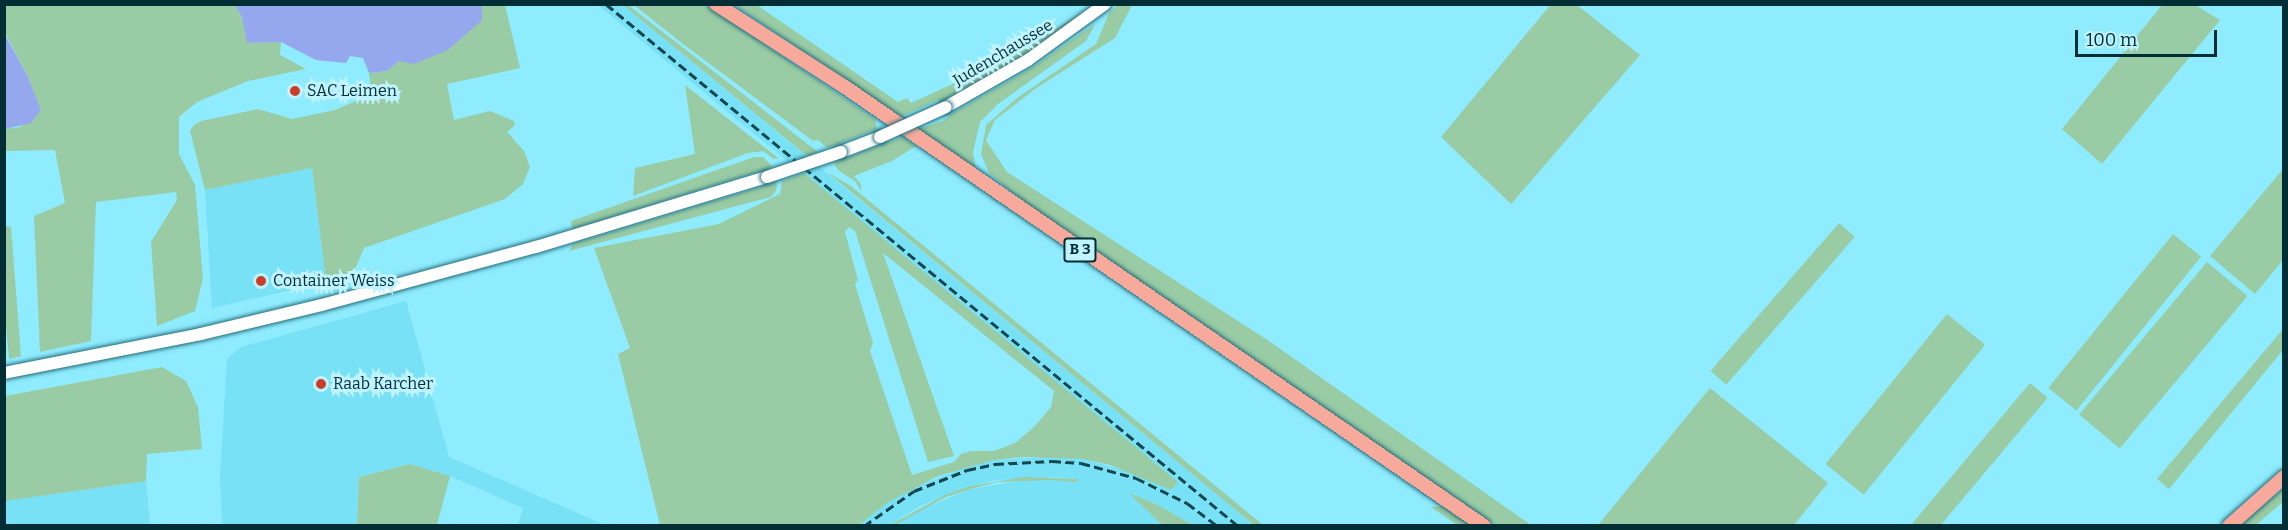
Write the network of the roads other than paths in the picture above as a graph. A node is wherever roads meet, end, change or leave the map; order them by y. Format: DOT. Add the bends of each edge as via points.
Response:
graph roads {
  1 [pos="716,4"];
  2 [pos="1105,4"];
  3 [pos="4,373"];
  4 [pos="2283,477"];
  5 [pos="1484,525"];
  6 [pos="2229,525"];
  1 -- 5 [label="main road, B 3" via="845,87"];
  2 -- 3 [label="main road, Judenchaussee, bridge" via="1028,60 945,107 841,152 502,256 322,304"];
  4 -- 6 [label="main road"];
}
